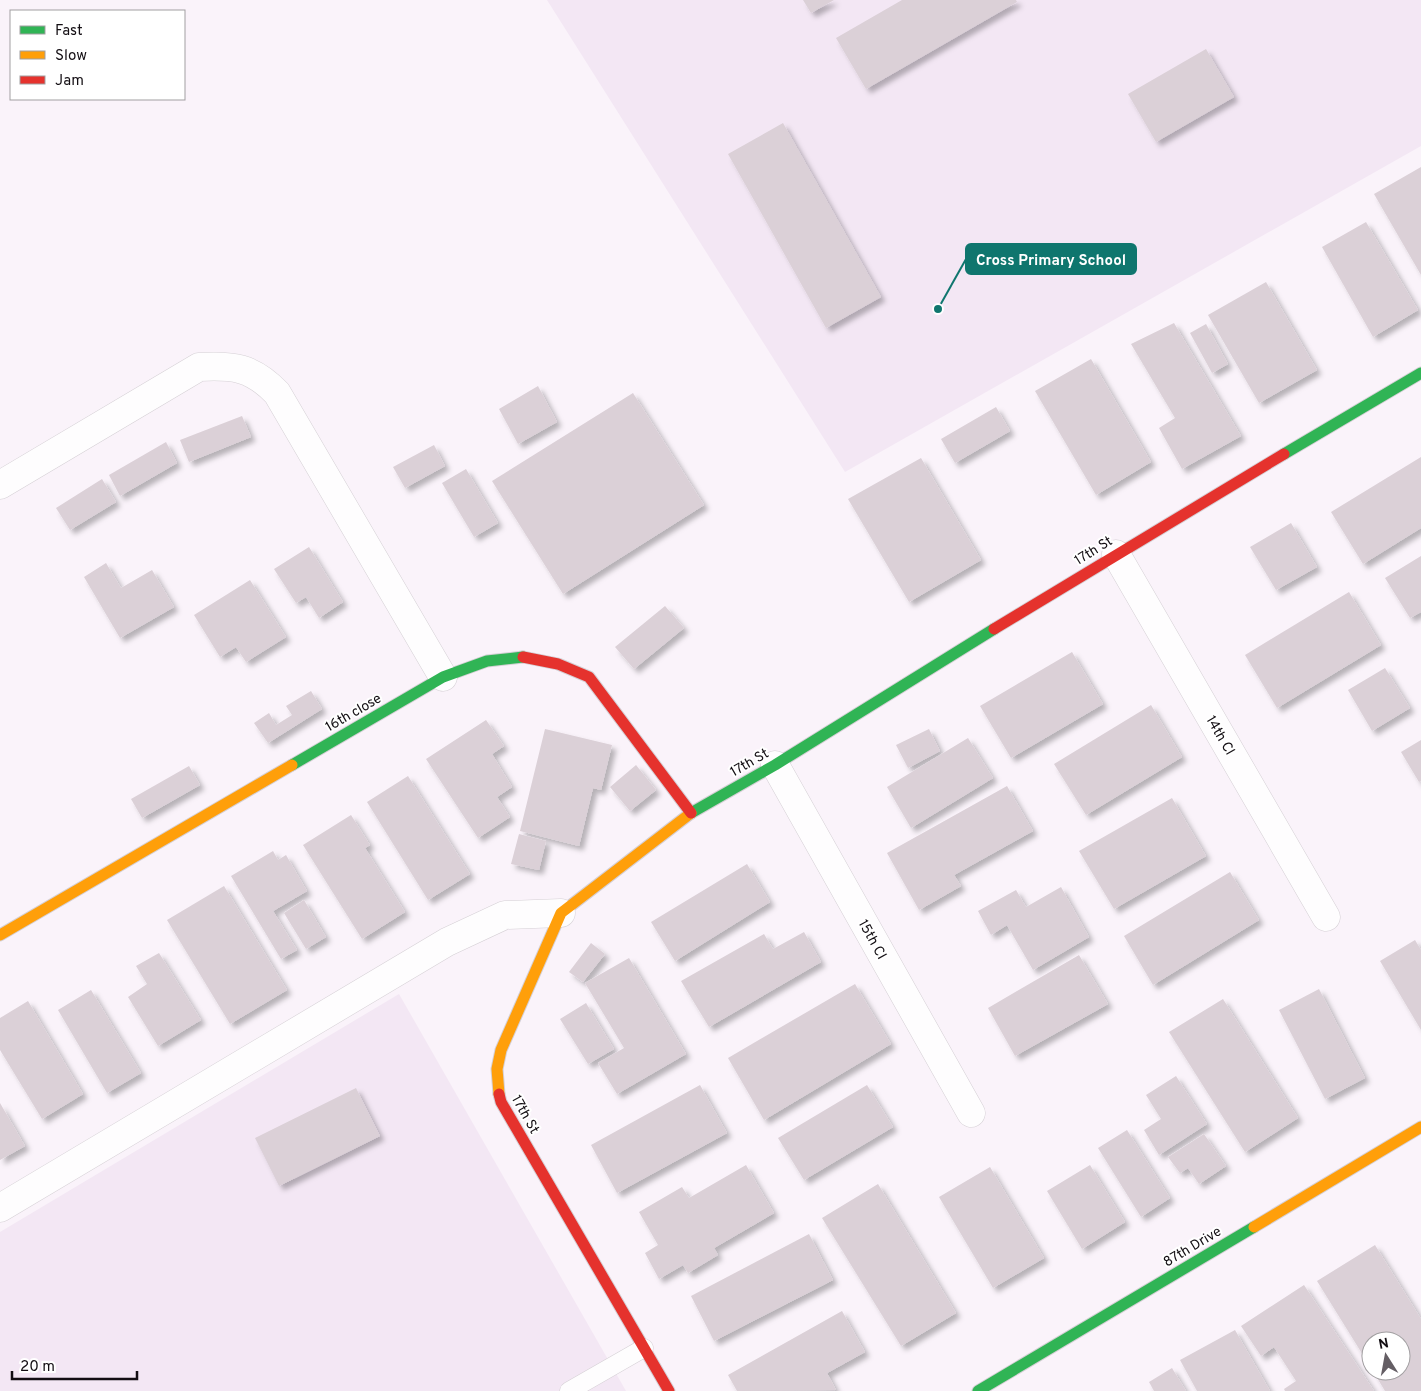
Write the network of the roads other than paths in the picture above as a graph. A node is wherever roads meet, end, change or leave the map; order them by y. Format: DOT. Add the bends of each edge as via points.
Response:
graph roads {
  1 [pos="1421,373"];
  2 [pos="0,485"];
  3 [pos="1116,554"];
  4 [pos="443,678"];
  5 [pos="774,765"];
  6 [pos="691,813"];
  7 [pos="561,913"];
  8 [pos="1326,917"];
  9 [pos="0,935"];
  10 [pos="971,1112"];
  11 [pos="1421,1128"];
  12 [pos="0,1208"];
  13 [pos="644,1348"];
  14 [pos="569,1391"];
  15 [pos="669,1391"];
  16 [pos="978,1391"];
  1 -- 3 [label="street, 17th St"];
  2 -- 4 [label="street" via="199,367 226,365 249,371 264,379 277,393"];
  3 -- 5 [label="street, 17th St"];
  3 -- 8 [label="street, 14th Cl"];
  4 -- 6 [label="street, 16th close" via="487,661 526,657 558,664 589,677"];
  4 -- 9 [label="street, 16th close"];
  5 -- 6 [label="street, 17th St"];
  5 -- 10 [label="street, 15th Cl"];
  6 -- 7 [label="street, 17th St"];
  7 -- 12 [label="street" via="505,915 447,942"];
  7 -- 13 [label="street, 17th St" via="500,1050 497,1089 500,1102"];
  11 -- 16 [label="street, 87th Drive"];
  13 -- 14 [label="lane"];
  13 -- 15 [label="street, 17th St"];
}
